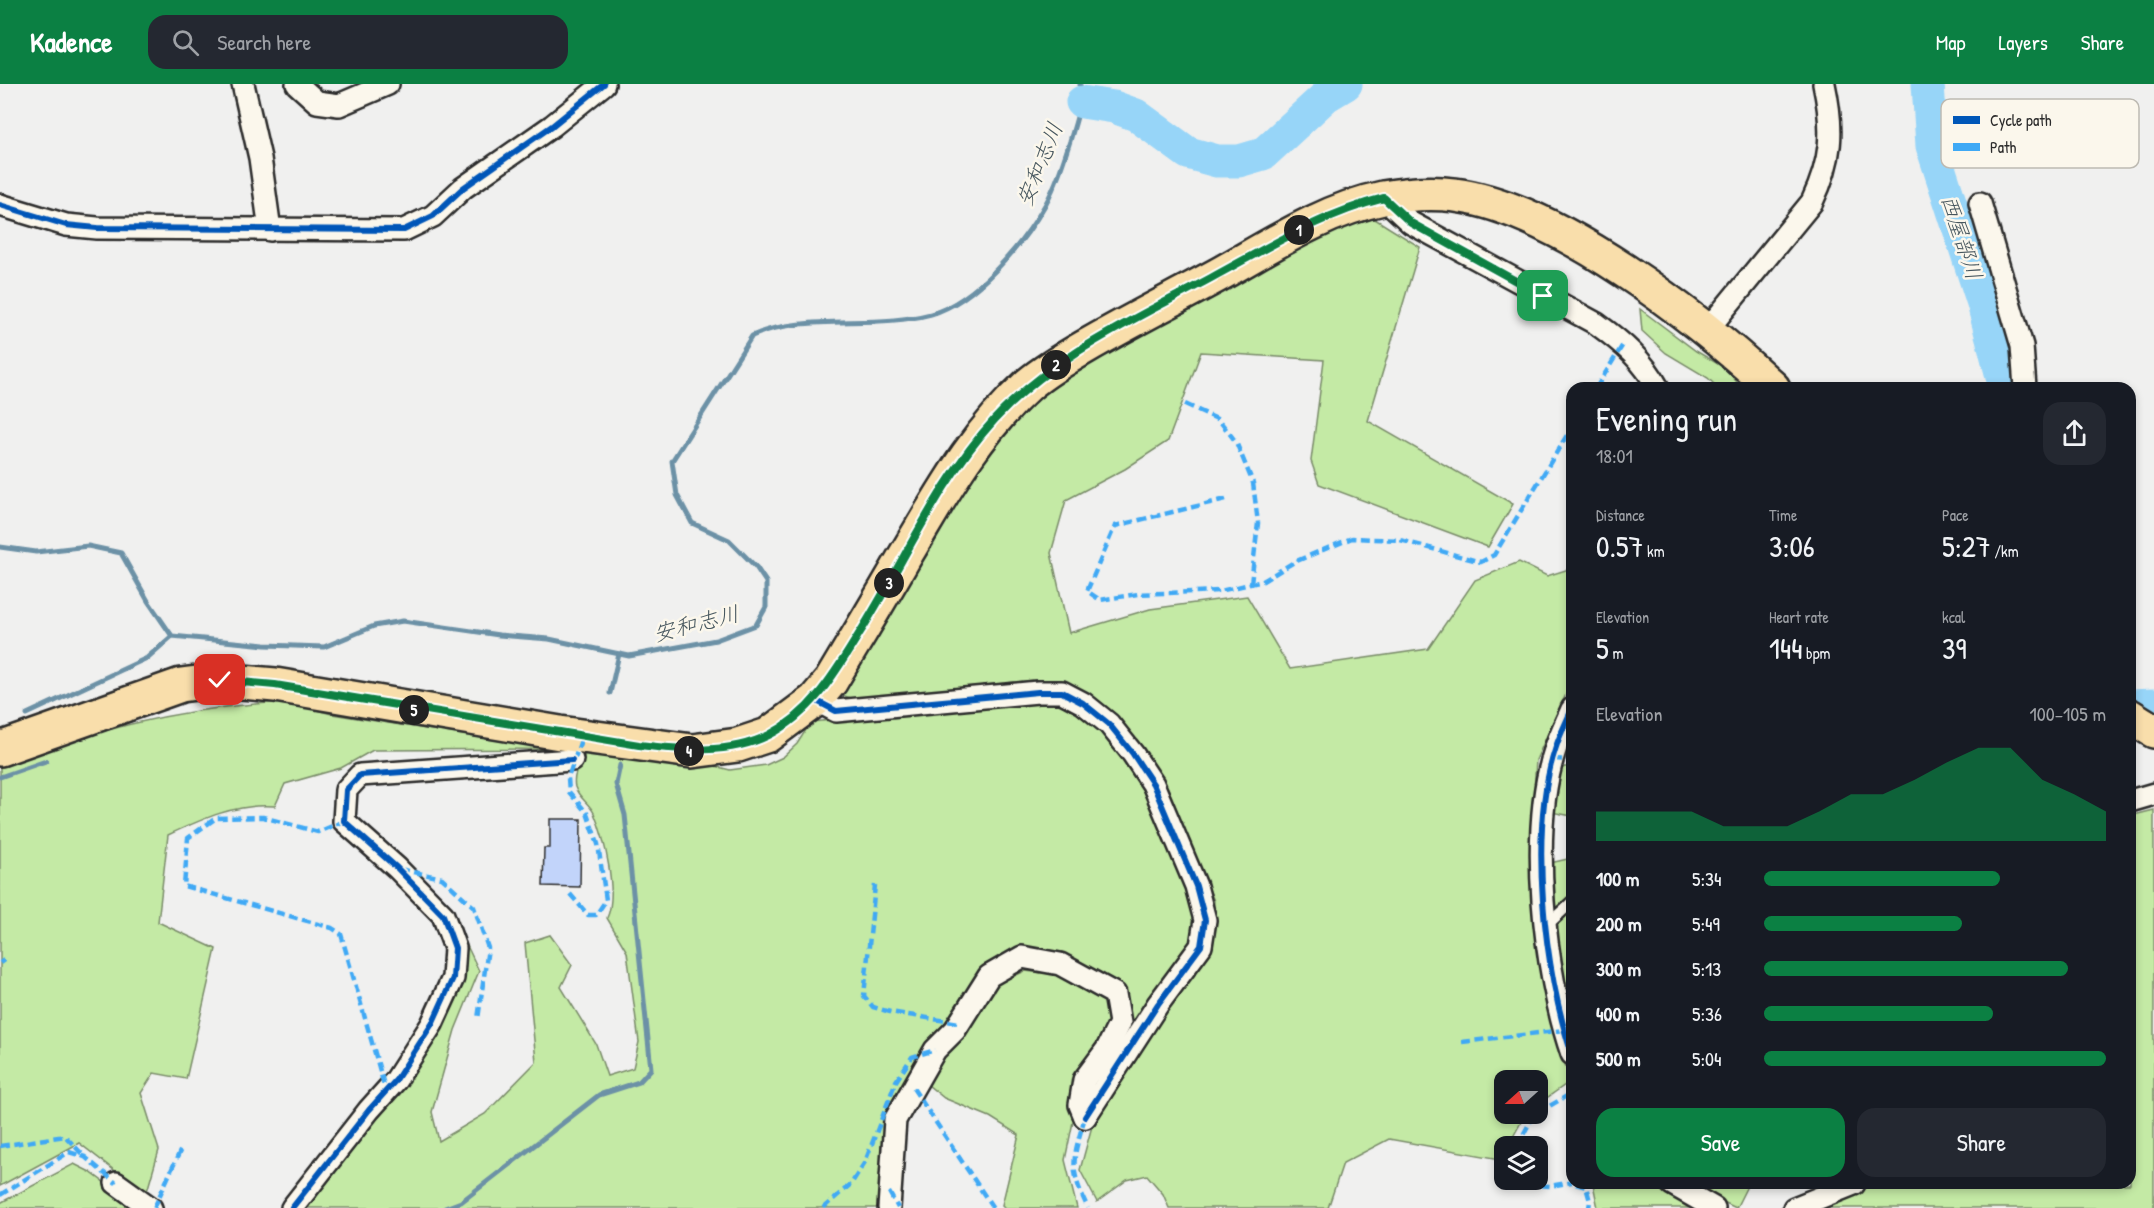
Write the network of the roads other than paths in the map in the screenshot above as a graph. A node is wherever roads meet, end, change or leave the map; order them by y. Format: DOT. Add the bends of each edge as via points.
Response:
graph roads {
  1 [pos="243,84"];
  2 [pos="297,84"];
  3 [pos="388,84"];
  4 [pos="604,84"];
  5 [pos="1824,84"];
  6 [pos="1384,198"];
  7 [pos="1980,203"];
  8 [pos="0,205"];
  9 [pos="270,230"];
  10 [pos="1707,330"];
  11 [pos="1655,382"];
  12 [pos="1767,382"];
  13 [pos="2025,382"];
  14 [pos="815,700"];
  15 [pos="2136,720"];
  16 [pos="1566,722"];
  17 [pos="2154,731"];
  18 [pos="0,749"];
  19 [pos="572,759"];
  20 [pos="2154,794"];
  21 [pos="2136,799"];
  22 [pos="1566,908"];
  23 [pos="1546,926"];
  24 [pos="1566,1036"];
  25 [pos="116,1183"];
  26 [pos="1681,1189"];
  27 [pos="1842,1189"];
  28 [pos="151,1208"];
  29 [pos="292,1208"];
  30 [pos="889,1208"];
  31 [pos="1714,1208"];
  32 [pos="1794,1208"];
  1 -- 9 [label="street" via="260,158"];
  2 -- 3 [label="street" via="317,102 339,105"];
  4 -- 9 [label="street" via="464,188 433,216 404,230"];
  5 -- 10 [label="street" via="1831,117 1830,149 1812,202"];
  6 -- 10 [label="main road" via="1456,195 1514,211 1581,245"];
  6 -- 11 [label="street" via="1411,223 1597,324 1624,343 1646,366"];
  6 -- 14 [label="main road" via="1355,205 1307,226 1098,339 1031,383 994,420 960,463"];
  7 -- 13 [label="street" via="2022,346"];
  8 -- 9 [label="street" via="66,225 97,228"];
  10 -- 12 [label="main road"];
  14 -- 18 [label="main road" via="768,735 738,745 692,751 275,685 220,680 182,685"];
  14 -- 30 [label="street" via="836,711 1062,692 1109,724 1153,784 1196,886 1205,920 1201,946 1158,1004 1085,1117 1080,1106 1084,1080 1120,1023 1115,994 1060,964 1022,957 989,976 955,1030 935,1050 895,1120"];
  15 -- 17 [label="main road"];
  16 -- 23 [label="street" via="1555,747 1544,802"];
  19 -- 29 [label="street" via="360,775 346,790 344,821 443,915 454,948 453,978 432,1024 396,1080"];
  20 -- 21 [label="street"];
  22 -- 23 [label="lane"];
  23 -- 24 [label="street"];
  25 -- 28 [label="street"];
  26 -- 31 [label="street"];
  27 -- 32 [label="street"];
}
